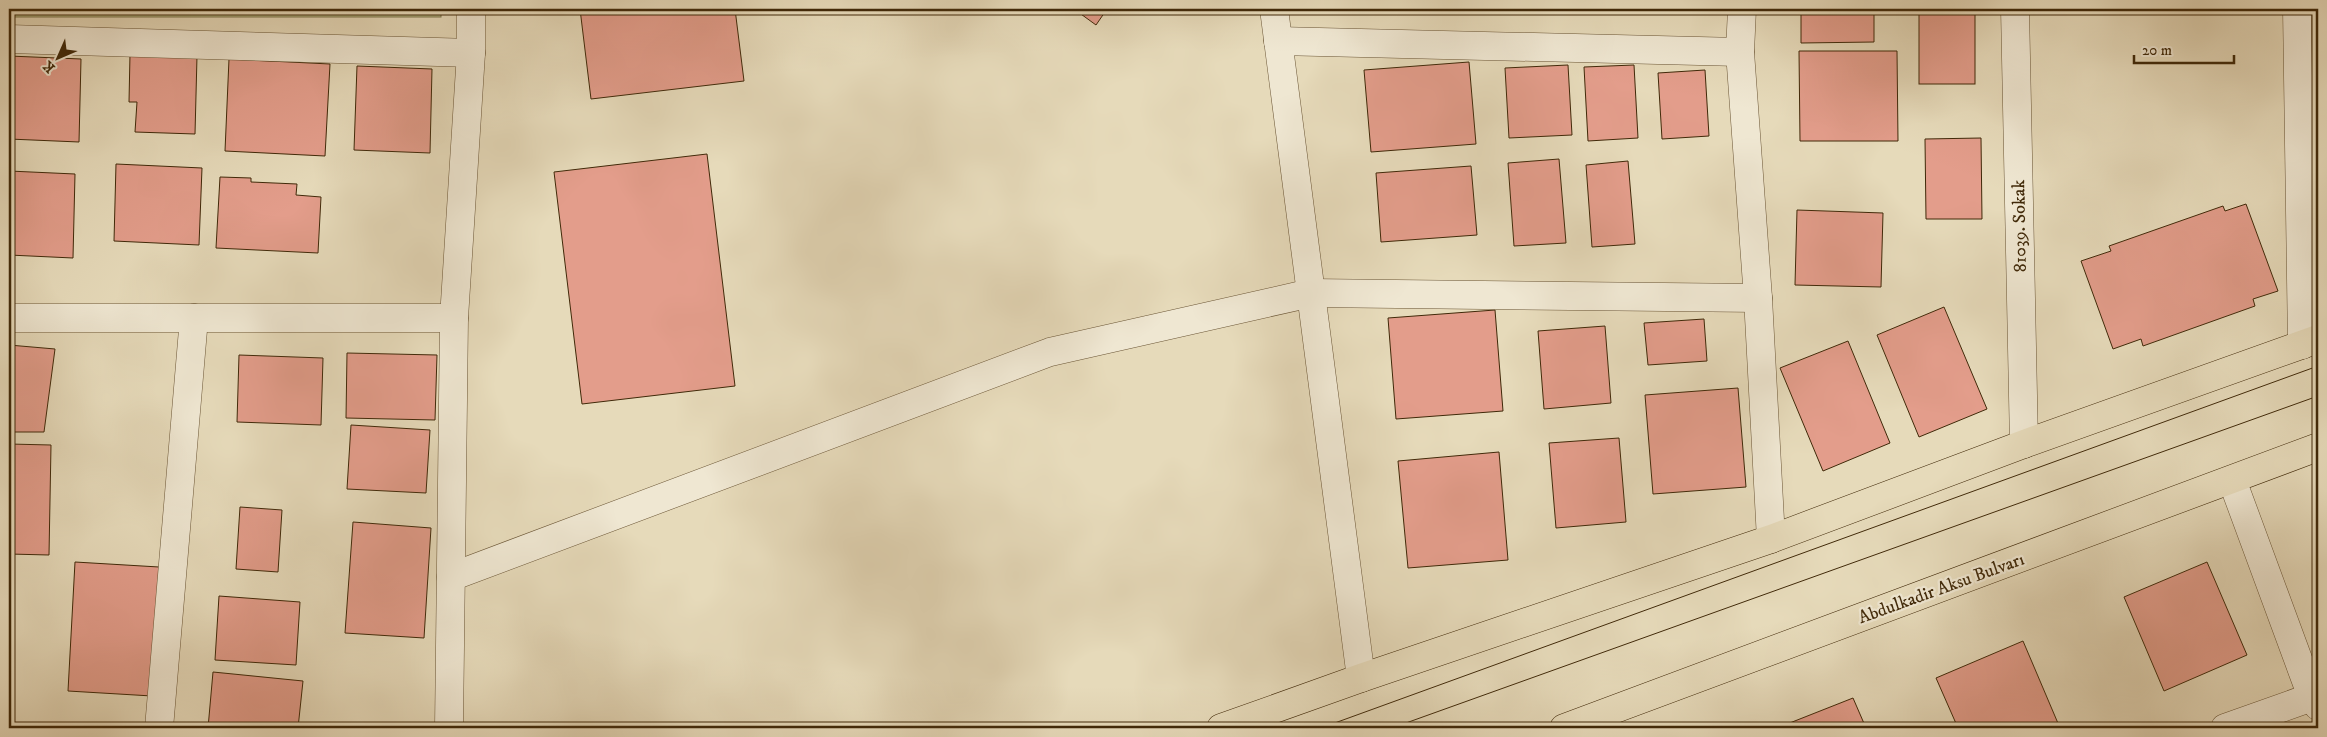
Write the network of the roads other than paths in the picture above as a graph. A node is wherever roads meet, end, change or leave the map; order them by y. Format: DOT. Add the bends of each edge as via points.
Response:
graph roads {
  1 [pos="471,9"];
  2 [pos="1274,9"];
  3 [pos="1742,9"];
  4 [pos="2015,9"];
  5 [pos="2297,9"];
  6 [pos="9,39"];
  7 [pos="1278,41"];
  8 [pos="1740,52"];
  9 [pos="471,53"];
  10 [pos="1311,293"];
  11 [pos="1758,298"];
  12 [pos="9,318"];
  13 [pos="194,318"];
  14 [pos="454,318"];
  15 [pos="2310,342"];
  16 [pos="2024,444"];
  17 [pos="2318,447"];
  18 [pos="2232,480"];
  19 [pos="1771,539"];
  20 [pos="451,577"];
  21 [pos="1361,678"];
  22 [pos="2315,701"];
  23 [pos="159,728"];
  24 [pos="449,728"];
  25 [pos="1221,728"];
  26 [pos="1564,728"];
  27 [pos="2225,728"];
  1 -- 9 [label="street"];
  2 -- 7 [label="street"];
  3 -- 8 [label="street"];
  4 -- 16 [label="street, 81039. Sokak"];
  5 -- 15 [label="street"];
  6 -- 9 [label="street"];
  7 -- 8 [label="street"];
  7 -- 10 [label="street"];
  8 -- 11 [label="street"];
  9 -- 14 [label="street"];
  10 -- 11 [label="street"];
  10 -- 20 [label="street" via="1050,352"];
  10 -- 21 [label="street"];
  11 -- 19 [label="street"];
  12 -- 13 [label="street"];
  13 -- 14 [label="street"];
  13 -- 23 [label="street"];
  14 -- 20 [label="street"];
  15 -- 16 [label="main road"];
  16 -- 19 [label="main road"];
  17 -- 18 [label="main road, Abdulkadir Aksu Bulvarı"];
  18 -- 22 [label="street"];
  18 -- 26 [label="main road, Abdulkadir Aksu Bulvarı"];
  19 -- 21 [label="main road"];
  20 -- 24 [label="street"];
  21 -- 25 [label="main road"];
  22 -- 27 [label="street"];
}
